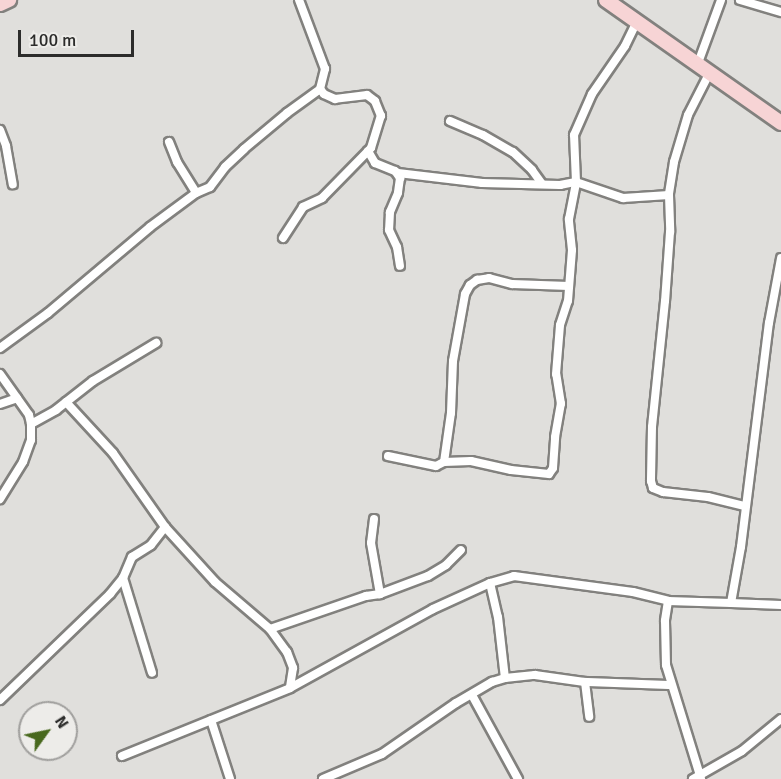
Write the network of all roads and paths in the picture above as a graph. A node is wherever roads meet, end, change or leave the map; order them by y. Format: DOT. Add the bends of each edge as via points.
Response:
graph roads {
  1 [pos="9,0"];
  2 [pos="299,0"];
  3 [pos="606,0"];
  4 [pos="721,0"];
  5 [pos="740,0"];
  6 [pos="0,4"];
  7 [pos="781,12"];
  8 [pos="637,21"];
  9 [pos="698,63"];
  10 [pos="710,72"];
  11 [pos="320,89"];
  12 [pos="450,121"];
  13 [pos="781,123"];
  14 [pos="0,130"];
  15 [pos="169,142"];
  16 [pos="368,151"];
  17 [pos="398,173"];
  18 [pos="576,182"];
  19 [pos="13,184"];
  20 [pos="542,184"];
  21 [pos="196,193"];
  22 [pos="669,195"];
  23 [pos="283,238"];
  24 [pos="781,258"];
  25 [pos="400,266"];
  26 [pos="569,286"];
  27 [pos="156,344"];
  28 [pos="0,348"];
  29 [pos="0,374"];
  30 [pos="17,398"];
  31 [pos="66,402"];
  32 [pos="0,405"];
  33 [pos="31,424"];
  34 [pos="388,456"];
  35 [pos="444,462"];
  36 [pos="0,499"];
  37 [pos="745,506"];
  38 [pos="374,519"];
  39 [pos="165,527"];
  40 [pos="461,550"];
  41 [pos="123,578"];
  42 [pos="490,583"];
  43 [pos="380,594"];
  44 [pos="668,601"];
  45 [pos="731,603"];
  46 [pos="781,605"];
  47 [pos="270,629"];
  48 [pos="293,668"];
  49 [pos="152,673"];
  50 [pos="309,676"];
  51 [pos="505,678"];
  52 [pos="585,682"];
  53 [pos="671,685"];
  54 [pos="290,688"];
  55 [pos="472,695"];
  56 [pos="0,700"];
  57 [pos="589,717"];
  58 [pos="781,719"];
  59 [pos="211,720"];
  60 [pos="122,756"];
  61 [pos="698,778"];
  62 [pos="230,779"];
  63 [pos="323,779"];
  64 [pos="518,779"];
  1 -- 6 [label="main road"];
  2 -- 11 [label="street" via="325,69"];
  3 -- 8 [label="main road"];
  4 -- 9 [label="street"];
  5 -- 7 [label="street"];
  8 -- 9 [label="main road"];
  8 -- 18 [label="street" via="577,124 573,148"];
  9 -- 10 [label="main road"];
  10 -- 13 [label="main road"];
  10 -- 22 [label="street" via="688,115"];
  11 -- 16 [label="street" via="335,99 360,94 375,101 381,116"];
  11 -- 21 [label="street" via="244,149 210,187"];
  12 -- 20 [label="street" via="506,148"];
  14 -- 19 [label="street"];
  15 -- 21 [label="street"];
  16 -- 17 [label="street" via="375,163"];
  16 -- 23 [label="street" via="322,198 303,207"];
  17 -- 20 [label="street" via="482,183"];
  17 -- 25 [label="street" via="398,193 390,212 389,230"];
  18 -- 20 [label="street"];
  18 -- 22 [label="street" via="623,198"];
  18 -- 26 [label="street" via="569,219"];
  21 -- 28 [label="street"];
  22 -- 37 [label="street" via="667,278 652,427 651,481 653,488 663,492"];
  24 -- 37 [label="street"];
  26 -- 35 [label="street" via="512,284 489,278 470,285 453,361"];
  26 -- 35 [label="street" via="560,325 556,374 561,404 549,474 471,461"];
  27 -- 31 [label="street" via="93,381"];
  29 -- 30 [label="street"];
  30 -- 32 [label="street"];
  30 -- 33 [label="street"];
  31 -- 33 [label="street"];
  31 -- 39 [label="street" via="113,453"];
  33 -- 36 [label="street" via="31,440 23,462"];
  34 -- 35 [label="street" via="436,466"];
  37 -- 45 [label="street"];
  38 -- 43 [label="street" via="370,543"];
  39 -- 41 [label="street" via="150,545 132,557"];
  39 -- 47 [label="street" via="215,582"];
  40 -- 43 [label="street" via="446,566 428,576"];
  41 -- 49 [label="street"];
  41 -- 56 [label="street"];
  42 -- 44 [label="street" via="523,576"];
  42 -- 50 [label="street"];
  42 -- 51 [label="street"];
  43 -- 47 [label="street"];
  44 -- 45 [label="street"];
  44 -- 53 [label="street" via="665,650"];
  45 -- 46 [label="street"];
  47 -- 48 [label="street"];
  48 -- 50 [label="street"];
  48 -- 54 [label="street"];
  50 -- 54 [label="street"];
  51 -- 52 [label="street" via="535,675"];
  51 -- 55 [label="street"];
  52 -- 53 [label="street"];
  52 -- 57 [label="street"];
  53 -- 61 [label="street" via="684,717"];
  54 -- 59 [label="street"];
  55 -- 63 [label="street" via="382,754"];
  55 -- 64 [label="street"];
  58 -- 61 [label="street" via="742,752"];
  59 -- 60 [label="street"];
  59 -- 62 [label="street"];
}
